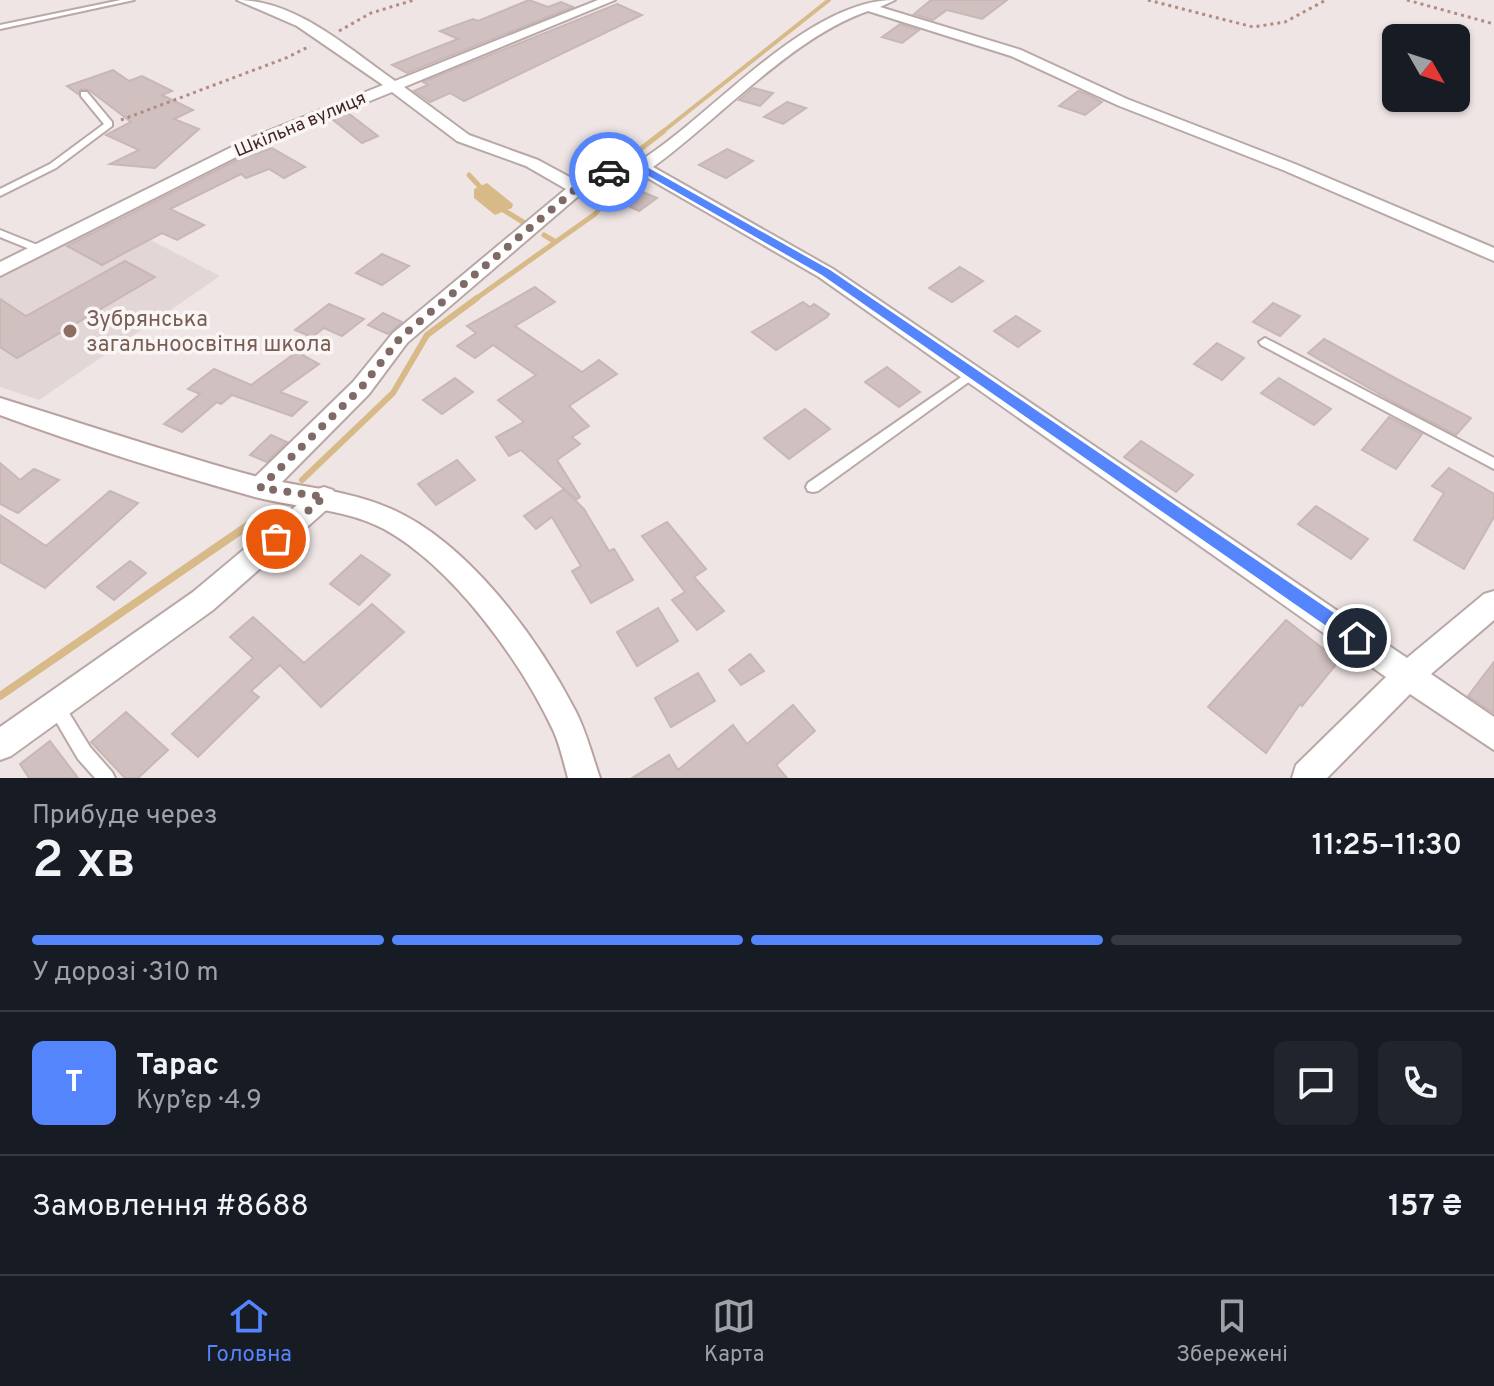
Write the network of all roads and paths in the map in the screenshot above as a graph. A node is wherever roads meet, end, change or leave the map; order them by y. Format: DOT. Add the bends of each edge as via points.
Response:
graph roads {
  1 [pos="131,0"];
  2 [pos="243,0"];
  3 [pos="414,0"];
  4 [pos="609,0"];
  5 [pos="889,0"];
  6 [pos="1148,0"];
  7 [pos="1326,0"];
  8 [pos="1407,0"];
  9 [pos="861,7"];
  10 [pos="1494,24"];
  11 [pos="0,27"];
  12 [pos="325,39"];
  13 [pos="392,85"];
  14 [pos="84,94"];
  15 [pos="109,124"];
  16 [pos="642,168"];
  17 [pos="577,188"];
  18 [pos="0,193"];
  19 [pos="0,233"];
  20 [pos="41,250"];
  21 [pos="1494,255"];
  22 [pos="0,270"];
  23 [pos="1265,342"];
  24 [pos="973,373"];
  25 [pos="0,406"];
  26 [pos="1494,464"];
  27 [pos="813,487"];
  28 [pos="260,488"];
  29 [pos="324,497"];
  30 [pos="1494,603"];
  31 [pos="1409,674"];
  32 [pos="55,706"];
  33 [pos="1494,735"];
  34 [pos="0,745"];
  35 [pos="1307,776"];
  36 [pos="106,778"];
  37 [pos="584,778"];
  1 -- 11 [label="lane"];
  2 -- 12 [label="street" via="302,23"];
  3 -- 12 [label="path" via="371,13"];
  4 -- 13 [label="street, Шкільна вулиця"];
  5 -- 9 [label="street"];
  6 -- 7 [label="path" via="1253,27 1285,22"];
  8 -- 10 [label="path"];
  9 -- 16 [label="street" via="756,77"];
  9 -- 21 [label="street" via="1016,53"];
  12 -- 13 [label="street"];
  12 -- 15 [label="path"];
  13 -- 17 [label="street" via="463,138 532,163"];
  13 -- 20 [label="street, Шкільна вулиця" via="252,143"];
  14 -- 15 [label="lane"];
  15 -- 18 [label="lane" via="53,166"];
  16 -- 17 [label="street" via="606,173"];
  16 -- 24 [label="street" via="826,273"];
  17 -- 28 [label="street" via="400,338 361,388"];
  19 -- 20 [label="lane"];
  20 -- 22 [label="street, Шкільна вулиця"];
  23 -- 26 [label="lane"];
  24 -- 27 [label="lane"];
  24 -- 31 [label="street"];
  25 -- 28 [label="street"];
  28 -- 29 [label="street"];
  29 -- 32 [label="street" via="203,601"];
  29 -- 37 [label="street" via="394,521 427,543 466,581 537,674 565,723"];
  30 -- 31 [label="street"];
  31 -- 33 [label="street"];
  31 -- 35 [label="street"];
  32 -- 34 [label="street"];
  32 -- 36 [label="lane"];
}
